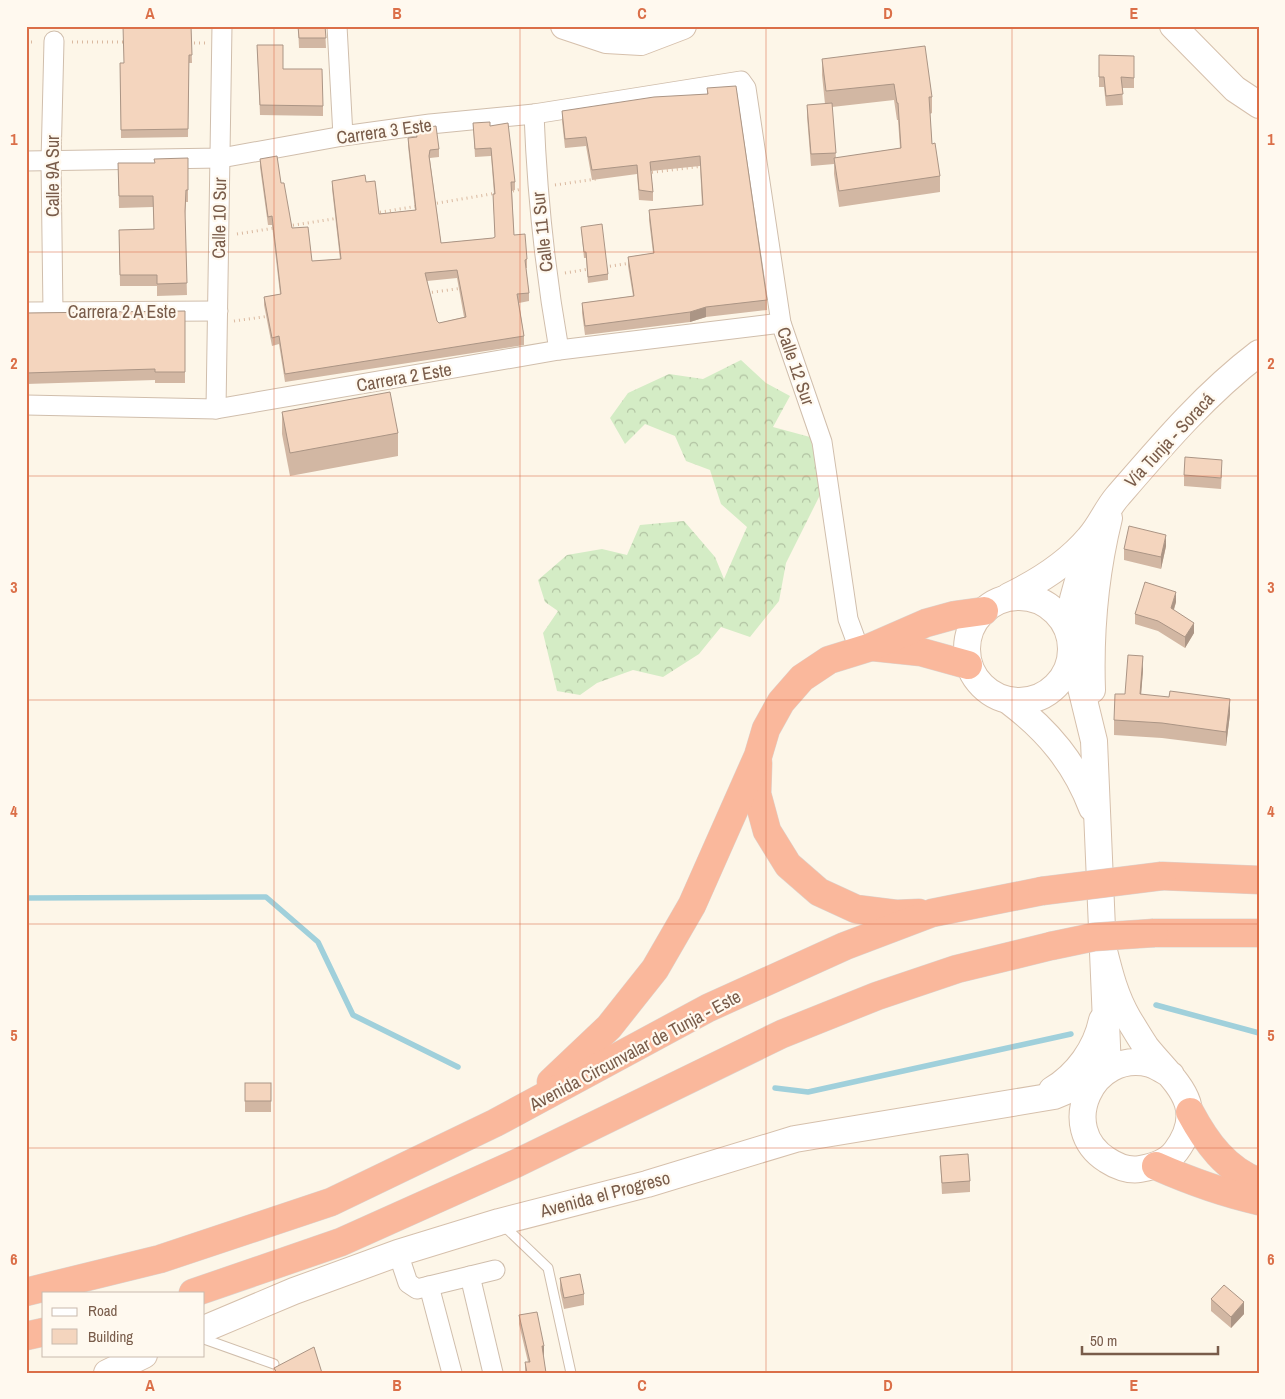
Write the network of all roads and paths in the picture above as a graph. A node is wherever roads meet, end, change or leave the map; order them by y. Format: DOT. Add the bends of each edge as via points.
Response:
graph roads {
  1 [pos="337,26"];
  2 [pos="564,26"];
  3 [pos="682,26"];
  4 [pos="1173,26"];
  5 [pos="221,35"];
  6 [pos="54,41"];
  7 [pos="26,42"];
  8 [pos="133,42"];
  9 [pos="182,43"];
  10 [pos="741,81"];
  11 [pos="1259,105"];
  12 [pos="534,114"];
  13 [pos="343,136"];
  14 [pos="220,158"];
  15 [pos="26,161"];
  16 [pos="51,162"];
  17 [pos="708,165"];
  18 [pos="640,174"];
  19 [pos="601,178"];
  20 [pos="536,187"];
  21 [pos="430,204"];
  22 [pos="421,205"];
  23 [pos="373,213"];
  24 [pos="344,218"];
  25 [pos="286,227"];
  26 [pos="276,228"];
  27 [pos="219,237"];
  28 [pos="634,262"];
  29 [pos="546,276"];
  30 [pos="469,287"];
  31 [pos="420,294"];
  32 [pos="26,312"];
  33 [pos="54,312"];
  34 [pos="276,315"];
  35 [pos="218,317"];
  36 [pos="781,323"];
  37 [pos="560,350"];
  38 [pos="1259,353"];
  39 [pos="26,405"];
  40 [pos="216,409"];
  41 [pos="1112,502"];
  42 [pos="1090,538"];
  43 [pos="1009,596"];
  44 [pos="984,611"];
  45 [pos="1070,640"];
  46 [pos="865,648"];
  47 [pos="968,665"];
  48 [pos="1010,702"];
  49 [pos="1094,741"];
  50 [pos="758,756"];
  51 [pos="1098,824"];
  52 [pos="1259,880"];
  53 [pos="932,913"];
  54 [pos="1259,933"];
  55 [pos="1103,947"];
  56 [pos="1104,1006"];
  57 [pos="1103,1074"];
  58 [pos="1171,1075"];
  59 [pos="1024,1100"];
  60 [pos="1190,1112"];
  61 [pos="495,1123"];
  62 [pos="1088,1139"];
  63 [pos="1156,1166"];
  64 [pos="1259,1182"];
  65 [pos="1259,1201"];
  66 [pos="499,1222"];
  67 [pos="398,1253"];
  68 [pos="494,1270"];
  69 [pos="470,1276"];
  70 [pos="429,1286"];
  71 [pos="26,1292"];
  72 [pos="196,1292"];
  73 [pos="205,1328"];
  74 [pos="42,1332"];
  75 [pos="26,1336"];
  76 [pos="205,1339"];
  77 [pos="142,1356"];
  78 [pos="274,1364"];
  79 [pos="117,1370"];
  80 [pos="452,1373"];
  81 [pos="493,1373"];
  82 [pos="571,1373"];
  1 -- 13 [label="street"];
  2 -- 3 [label="main road" via="606,40 641,42"];
  4 -- 11 [label="main road" via="1235,89"];
  5 -- 9 [label="path"];
  5 -- 14 [label="street, Calle 10 Sur"];
  6 -- 7 [label="path"];
  6 -- 8 [label="path"];
  6 -- 16 [label="street, Calle 9A Sur"];
  10 -- 12 [label="street, Carrera 3 Este"];
  10 -- 36 [label="street, Calle 12 Sur" via="746,88"];
  12 -- 13 [label="street, Carrera 3 Este"];
  12 -- 20 [label="street, Calle 11 Sur"];
  13 -- 14 [label="street, Carrera 3 Este"];
  14 -- 16 [label="street, Carrera 3 Este"];
  14 -- 27 [label="street, Calle 10 Sur"];
  15 -- 16 [label="street, Carrera 3 Este"];
  16 -- 33 [label="street, Calle 9A Sur"];
  17 -- 18 [label="path"];
  19 -- 20 [label="path"];
  20 -- 21 [label="path"];
  20 -- 29 [label="street, Calle 11 Sur"];
  22 -- 23 [label="path"];
  24 -- 25 [label="path"];
  26 -- 27 [label="path"];
  27 -- 35 [label="street, Calle 10 Sur"];
  28 -- 29 [label="path"];
  29 -- 37 [label="street, Calle 11 Sur"];
  30 -- 31 [label="path"];
  32 -- 33 [label="street, Carrera 2 A Este"];
  33 -- 35 [label="street, Carrera 2 A Este"];
  34 -- 35 [label="path"];
  35 -- 40 [label="street, Calle 10 Sur"];
  36 -- 37 [label="street, Carrera 2 Este"];
  36 -- 46 [label="street, Calle 12 Sur" via="822,442 848,619"];
  37 -- 40 [label="street, Carrera 2 Este"];
  38 -- 41 [label="main road, Vía Tunja - Soracá" via="1232,373 1183,422"];
  39 -- 40 [label="street, Carrera 2 Este"];
  41 -- 42 [label="main road, Vía Tunja - Soracá"];
  41 -- 49 [label="main road" via="1099,561 1092,621"];
  42 -- 43 [label="main road, Vía Tunja - Soracá" via="1039,582"];
  42 -- 45 [label="main road, Vía Tunja - Soracá" via="1077,583"];
  43 -- 44 [label="main road"];
  43 -- 45 [label="main road" via="1034,598 1055,610"];
  44 -- 46 [label="highway" via="926,623"];
  44 -- 47 [label="main road" via="972,625 966,644"];
  45 -- 48 [label="main road" via="1066,672 1053,690 1033,700"];
  45 -- 49 [label="main road, Vía Tunja - Soracá"];
  46 -- 47 [label="highway" via="921,652"];
  46 -- 50 [label="highway" via="829,660 802,678 781,702 766,729"];
  47 -- 48 [label="main road" via="978,682 992,694"];
  48 -- 51 [label="main road, Vía Tunja - Soracá" via="1056,743 1073,768"];
  49 -- 51 [label="main road, Vía Tunja - Soracá"];
  50 -- 53 [label="highway" via="758,794 768,831 788,865 819,892 856,909 896,914"];
  50 -- 61 [label="highway" via="692,905 655,969 608,1027 562,1073"];
  51 -- 55 [label="main road, Vía Tunja - Soracá"];
  52 -- 53 [label="highway, Avenida Circunvalar de Tunja - Este, bridge" via="1162,876 1042,891"];
  53 -- 61 [label="highway, Avenida Circunvalar de Tunja - Este" via="846,946 708,1008"];
  54 -- 72 [label="highway, bridge" via="1154,933 1094,937 957,969 782,1034 517,1163 341,1242"];
  55 -- 56 [label="main road, Vía Tunja - Soracá"];
  55 -- 58 [label="main road, Vía Tunja - Soracá" via="1112,982 1127,1016 1146,1047"];
  56 -- 57 [label="main road, Vía Tunja - Soracá"];
  56 -- 59 [label="main road" via="1100,1031 1079,1067 1054,1089"];
  57 -- 58 [label="main road" via="1129,1062 1151,1064"];
  57 -- 59 [label="main road, Avenida el Progreso" via="1054,1096"];
  57 -- 62 [label="main road" via="1086,1097 1082,1118"];
  58 -- 60 [label="main road" via="1184,1092"];
  59 -- 62 [label="main road, Avenida el Progreso" via="1056,1113 1074,1124"];
  59 -- 66 [label="main road, Avenida el Progreso" via="795,1139 647,1184"];
  60 -- 63 [label="main road" via="1187,1134 1175,1153"];
  60 -- 64 [label="highway" via="1204,1139 1225,1162"];
  61 -- 71 [label="highway, Avenida Circunvalar de Tunja - Este" via="330,1202 160,1259"];
  62 -- 63 [label="main road" via="1100,1155 1117,1166 1136,1170"];
  63 -- 65 [label="highway" via="1229,1195"];
  66 -- 67 [label="main road, Avenida el Progreso"];
  66 -- 82 [label="lane" via="548,1268"];
  67 -- 70 [label="street" via="408,1284 417,1289"];
  67 -- 73 [label="main road, Avenida el Progreso"];
  68 -- 69 [label="street"];
  69 -- 70 [label="street"];
  69 -- 81 [label="street"];
  70 -- 80 [label="street"];
  74 -- 75 [label="highway"];
  76 -- 78 [label="lane"];
  77 -- 79 [label="main road"];
}
